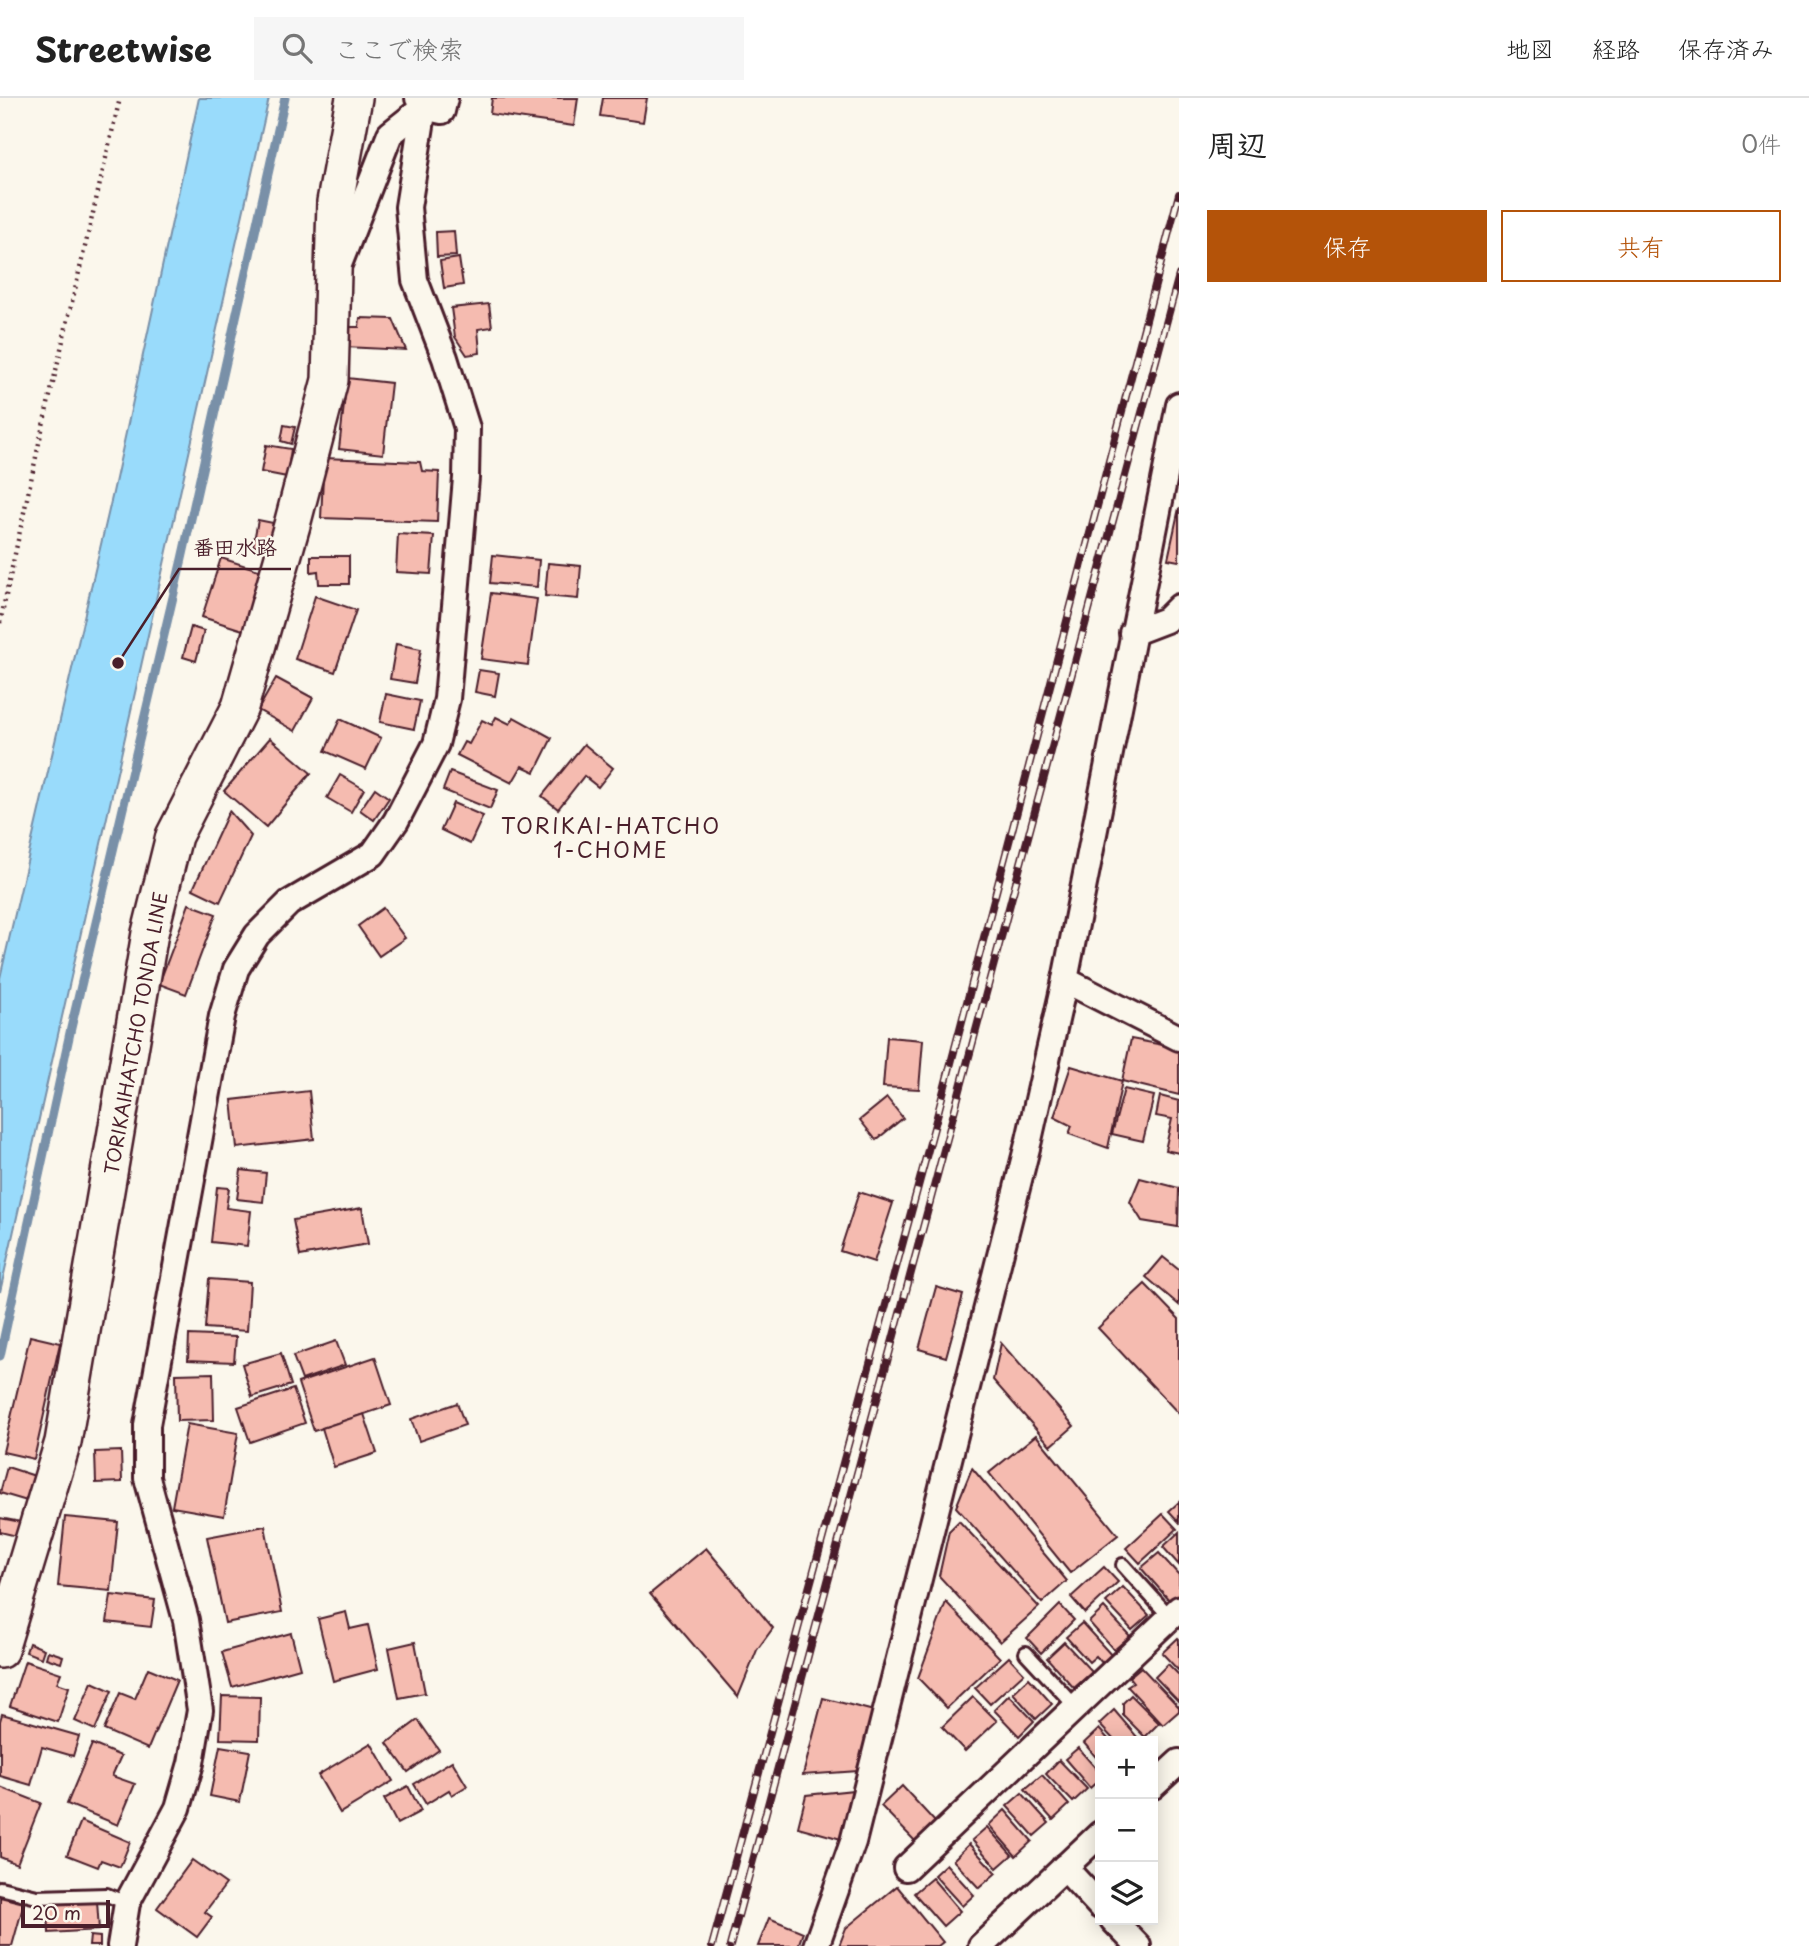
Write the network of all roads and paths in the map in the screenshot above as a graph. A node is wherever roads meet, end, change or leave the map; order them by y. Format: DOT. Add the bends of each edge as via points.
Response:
graph roads {
  1 [pos="120,98"];
  2 [pos="354,98"];
  3 [pos="429,101"];
  4 [pos="333,280"];
  5 [pos="1179,405"];
  6 [pos="1179,607"];
  7 [pos="0,623"];
  8 [pos="1132,633"];
  9 [pos="1065,980"];
  10 [pos="1179,1038"];
  11 [pos="1123,1565"];
  12 [pos="1175,1613"];
  13 [pos="0,1650"];
  14 [pos="1026,1653"];
  15 [pos="1076,1707"];
  16 [pos="1179,1762"];
  17 [pos="1158,1781"];
  18 [pos="1095,1839"];
  19 [pos="1064,1867"];
  20 [pos="906,1868"];
  21 [pos="0,1888"];
  22 [pos="1095,1901"];
  23 [pos="127,1903"];
  24 [pos="1118,1925"];
  25 [pos="120,1946"];
  26 [pos="816,1946"];
  27 [pos="981,1946"];
  28 [pos="1138,1946"];
  1 -- 7 [label="path"];
  2 -- 4 [label="main road, TORIKAIHATCHO TONDA LINE" via="335,202"];
  3 -- 4 [label="street" via="390,134"];
  3 -- 23 [label="street" via="408,207 415,280 467,428 447,699 436,744 396,821 373,854 289,903 257,935 236,969 222,1016 147,1426 147,1478 186,1620 200,1710 178,1808"];
  4 -- 13 [label="main road, TORIKAIHATCHO TONDA LINE" via="330,380 292,525 240,708 174,836 150,933 63,1442"];
  5 -- 8 [label="street"];
  6 -- 8 [label="street" via="1166,620"];
  8 -- 9 [label="street"];
  9 -- 10 [label="street"];
  9 -- 26 [label="street" via="853,1842"];
  11 -- 12 [label="lane"];
  12 -- 15 [label="street"];
  14 -- 15 [label="lane"];
  15 -- 20 [label="street"];
  16 -- 17 [label="street"];
  18 -- 19 [label="street"];
  19 -- 22 [label="street"];
  19 -- 27 [label="street"];
  21 -- 23 [label="lane" via="37,1897 107,1895"];
  23 -- 25 [label="street"];
  24 -- 28 [label="street"];
}
